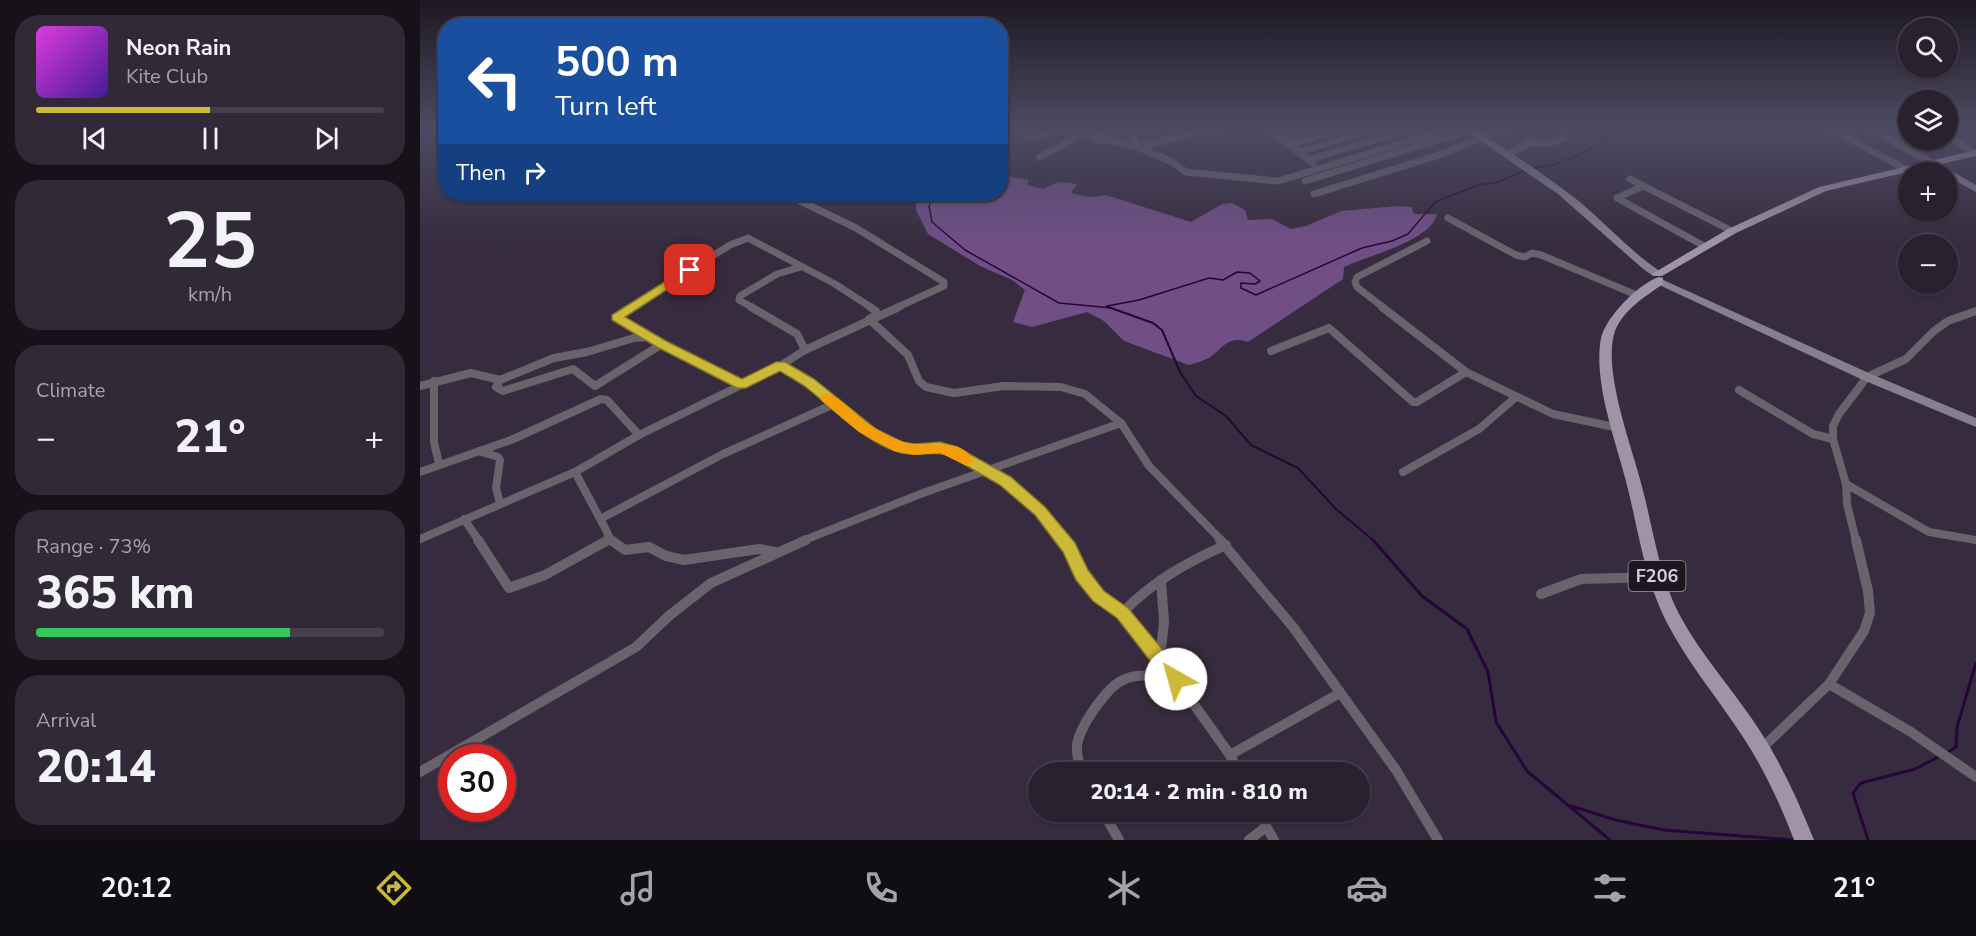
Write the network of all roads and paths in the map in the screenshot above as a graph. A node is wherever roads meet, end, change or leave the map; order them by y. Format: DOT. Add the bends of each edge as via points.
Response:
graph roads {
  1 [pos="1177,165"];
  2 [pos="1316,165"];
  3 [pos="1329,165"];
  4 [pos="1354,165"];
  5 [pos="1375,165"];
  6 [pos="1406,165"];
  7 [pos="1522,165"];
  8 [pos="1320,168"];
  9 [pos="1898,171"];
  10 [pos="1382,173"];
  11 [pos="1327,174"];
  12 [pos="1958,178"];
  13 [pos="1630,179"];
  14 [pos="1305,181"];
  15 [pos="1343,186"];
  16 [pos="1642,186"];
  17 [pos="1976,189"];
  18 [pos="1314,194"];
  19 [pos="800,201"];
  20 [pos="1449,218"];
  21 [pos="1732,231"];
  22 [pos="1427,241"];
  23 [pos="1704,246"];
  24 [pos="795,266"];
  25 [pos="1659,278"];
  26 [pos="1640,295"];
  27 [pos="1976,311"];
  28 [pos="869,319"];
  29 [pos="652,338"];
  30 [pos="662,344"];
  31 [pos="805,350"];
  32 [pos="1271,351"];
  33 [pos="780,366"];
  34 [pos="1466,372"];
  35 [pos="1867,377"];
  36 [pos="500,380"];
  37 [pos="434,381"];
  38 [pos="742,385"];
  39 [pos="420,386"];
  40 [pos="595,386"];
  41 [pos="1739,390"];
  42 [pos="1516,397"];
  43 [pos="594,402"];
  44 [pos="834,404"];
  45 [pos="1121,423"];
  46 [pos="1976,423"];
  47 [pos="1620,428"];
  48 [pos="639,435"];
  49 [pos="1833,439"];
  50 [pos="478,451"];
  51 [pos="439,464"];
  52 [pos="986,471"];
  53 [pos="420,472"];
  54 [pos="575,472"];
  55 [pos="1402,472"];
  56 [pos="1846,484"];
  57 [pos="500,503"];
  58 [pos="602,518"];
  59 [pos="464,519"];
  60 [pos="420,538"];
  61 [pos="610,539"];
  62 [pos="1976,540"];
  63 [pos="1226,545"];
  64 [pos="776,552"];
  65 [pos="1657,577"];
  66 [pos="1161,580"];
  67 [pos="1541,594"];
  68 [pos="1122,613"];
  69 [pos="1160,659"];
  70 [pos="1176,679"];
  71 [pos="1830,684"];
  72 [pos="1340,693"];
  73 [pos="1761,749"];
  74 [pos="1230,755"];
  75 [pos="1078,762"];
  76 [pos="1233,762"];
  77 [pos="420,772"];
  78 [pos="1976,777"];
  79 [pos="1109,822"];
  80 [pos="1263,822"];
  81 [pos="1266,827"];
  82 [pos="1803,838"];
  83 [pos="1119,840"];
  84 [pos="1249,840"];
  85 [pos="1274,840"];
  86 [pos="1438,840"];
  1 -- 8 [label="street" via="1209,176 1278,181"];
  2 -- 8 [label="street"];
  3 -- 8 [label="street"];
  4 -- 11 [label="street"];
  5 -- 10 [label="street"];
  6 -- 10 [label="street"];
  7 -- 25 [label="main road" via="1575,202"];
  8 -- 11 [label="street"];
  9 -- 21 [label="main road, F206" via="1823,189"];
  10 -- 15 [label="street"];
  11 -- 14 [label="street"];
  11 -- 15 [label="street"];
  12 -- 17 [label="main road"];
  13 -- 16 [label="street"];
  15 -- 18 [label="street"];
  16 -- 21 [label="street"];
  16 -- 23 [label="street" via="1617,198"];
  19 -- 28 [label="street" via="863,232 944,282 941,289"];
  20 -- 26 [label="street" via="1516,255 1541,255"];
  21 -- 23 [label="main road, F206"];
  22 -- 34 [label="street" via="1355,282"];
  23 -- 25 [label="main road, F206" via="1671,265"];
  24 -- 28 [label="street" via="841,288 876,311"];
  24 -- 29 [label="street" via="748,238 737,241 616,317"];
  24 -- 31 [label="street" via="768,278 739,300 797,334"];
  25 -- 26 [label="main road, F206"];
  25 -- 35 [label="main road"];
  26 -- 47 [label="main road, F206" via="1619,316 1606,341"];
  27 -- 35 [label="street" via="1948,321 1906,359"];
  28 -- 31 [label="street"];
  28 -- 45 [label="street" via="908,355 919,381 926,387 954,393 1004,386 1061,387 1085,394"];
  29 -- 30 [label="street"];
  29 -- 36 [label="street" via="634,338 554,358"];
  30 -- 38 [label="street"];
  30 -- 40 [label="street"];
  31 -- 33 [label="street"];
  32 -- 34 [label="street" via="1329,328 1413,402"];
  33 -- 38 [label="street"];
  33 -- 44 [label="street"];
  34 -- 42 [label="street"];
  35 -- 46 [label="main road"];
  35 -- 49 [label="street" via="1839,414 1833,426"];
  36 -- 37 [label="street" via="471,373"];
  36 -- 40 [label="street" via="496,387 503,391 573,369"];
  37 -- 39 [label="street"];
  37 -- 51 [label="street" via="434,442"];
  38 -- 48 [label="street"];
  40 -- 43 [label="street" via="599,394"];
  41 -- 49 [label="street" via="1813,434"];
  42 -- 47 [label="street" via="1571,419"];
  42 -- 55 [label="street" via="1479,429"];
  43 -- 48 [label="street" via="607,400"];
  43 -- 50 [label="street" via="529,433"];
  44 -- 52 [label="street" via="872,433 899,447 952,451"];
  44 -- 58 [label="street" via="723,454"];
  45 -- 52 [label="street"];
  45 -- 63 [label="street" via="1149,466"];
  47 -- 65 [label="main road, F206"];
  48 -- 54 [label="street"];
  49 -- 56 [label="street"];
  50 -- 51 [label="street"];
  50 -- 57 [label="street" via="500,460 496,482"];
  51 -- 53 [label="street"];
  52 -- 64 [label="street"];
  52 -- 68 [label="street" via="1006,481 1030,501 1069,548 1098,596"];
  54 -- 57 [label="street"];
  54 -- 58 [label="street" via="594,511"];
  56 -- 62 [label="street" via="1929,532"];
  56 -- 71 [label="street" via="1870,613 1864,631"];
  57 -- 59 [label="street"];
  58 -- 61 [label="street"];
  59 -- 60 [label="street"];
  59 -- 61 [label="street" via="509,588 555,570"];
  61 -- 64 [label="street" via="625,550 649,547 684,560 759,549"];
  63 -- 66 [label="street" via="1189,561"];
  63 -- 72 [label="street" via="1293,627"];
  64 -- 77 [label="street" via="711,583 636,646"];
  65 -- 67 [label="street" via="1581,579"];
  65 -- 73 [label="main road, F206" via="1684,638"];
  66 -- 68 [label="street"];
  66 -- 69 [label="street" via="1164,622"];
  68 -- 69 [label="street"];
  69 -- 70 [label="street"];
  70 -- 74 [label="street"];
  70 -- 75 [label="street" via="1137,676 1122,680 1109,690 1078,741"];
  71 -- 73 [label="street"];
  71 -- 78 [label="street" via="1911,732"];
  72 -- 74 [label="street"];
  72 -- 86 [label="street" via="1396,770"];
  73 -- 82 [label="main road, F206"];
  74 -- 76 [label="street"];
  79 -- 83 [label="street"];
  80 -- 81 [label="street"];
  81 -- 84 [label="street"];
  81 -- 85 [label="street"];
}
